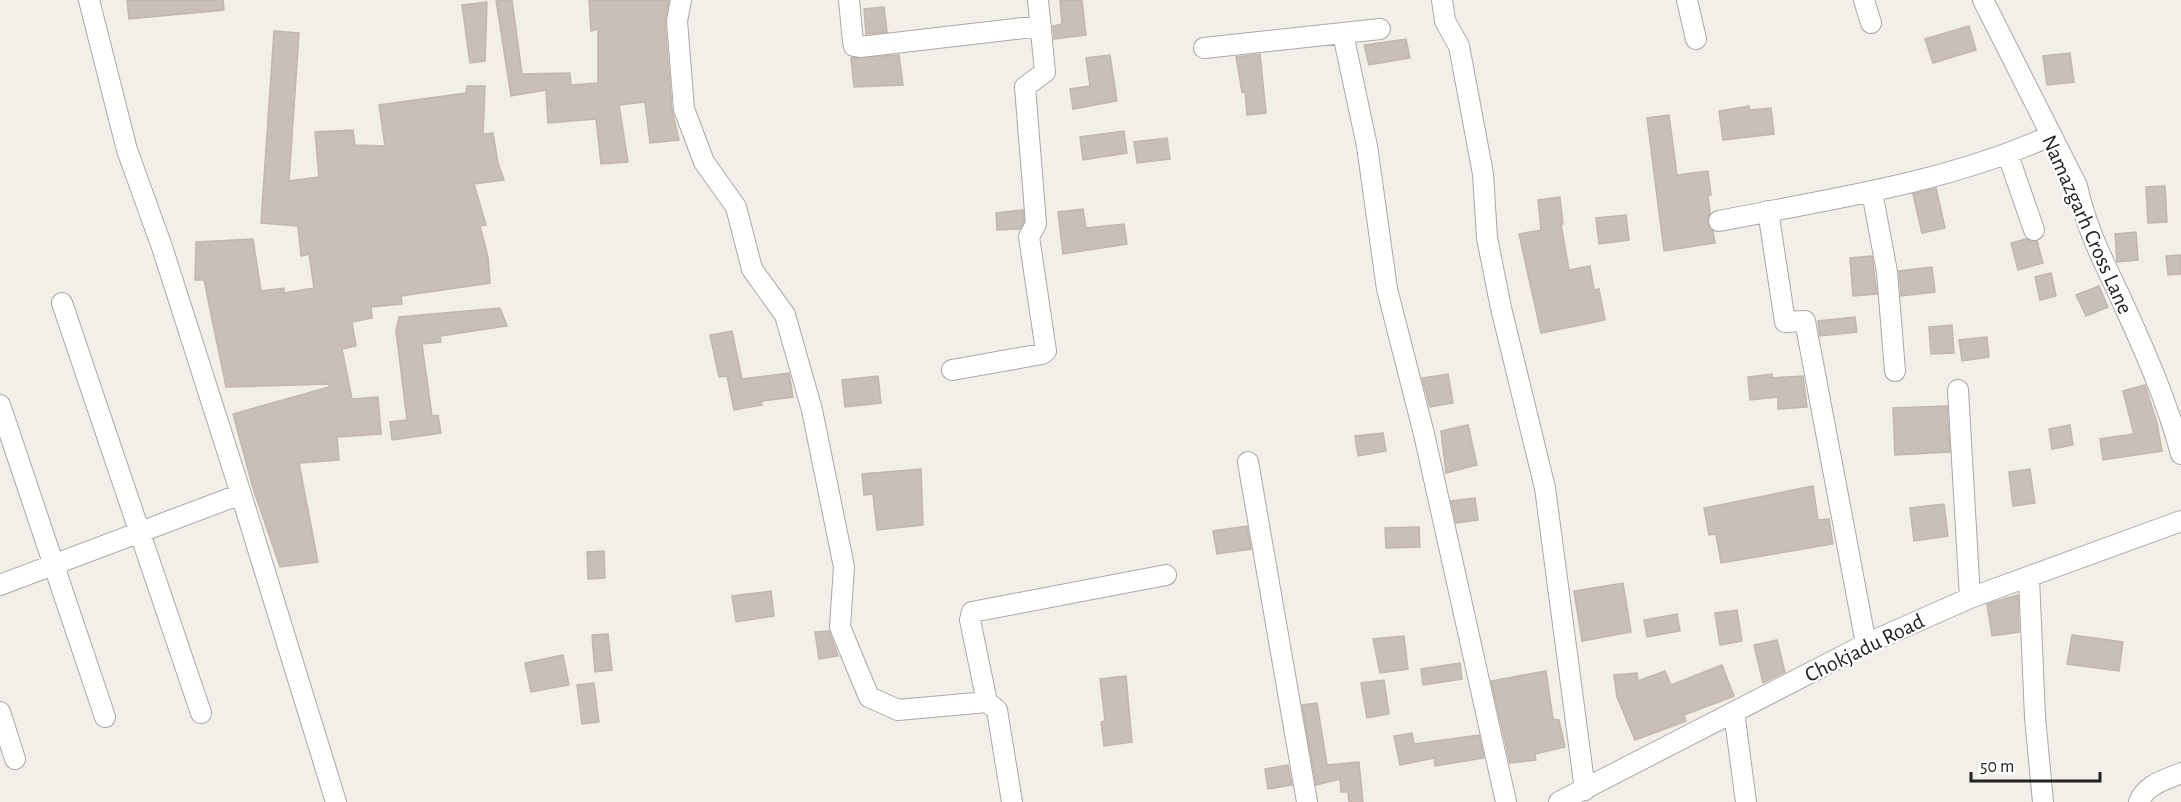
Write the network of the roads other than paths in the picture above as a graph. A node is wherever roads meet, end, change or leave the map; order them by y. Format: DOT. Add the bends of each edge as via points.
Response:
graph roads {
  1 [pos="89,0"];
  2 [pos="681,0"];
  3 [pos="849,0"];
  4 [pos="1038,0"];
  5 [pos="1442,0"];
  6 [pos="1687,0"];
  7 [pos="1864,0"];
  8 [pos="1983,0"];
  9 [pos="1871,23"];
  10 [pos="1041,26"];
  11 [pos="1380,29"];
  12 [pos="1343,34"];
  13 [pos="1696,39"];
  14 [pos="1204,48"];
  15 [pos="2050,136"];
  16 [pos="2008,155"];
  17 [pos="1872,192"];
  18 [pos="1768,211"];
  19 [pos="1719,221"];
  20 [pos="2034,230"];
  21 [pos="62,303"];
  22 [pos="952,370"];
  23 [pos="1895,370"];
  24 [pos="1958,390"];
  25 [pos="0,405"];
  26 [pos="2176,414"];
  27 [pos="2181,454"];
  28 [pos="1248,462"];
  29 [pos="241,494"];
  30 [pos="2181,521"];
  31 [pos="138,534"];
  32 [pos="53,567"];
  33 [pos="1166,575"];
  34 [pos="2029,578"];
  35 [pos="0,585"];
  36 [pos="1970,598"];
  37 [pos="1866,644"];
  38 [pos="987,702"];
  39 [pos="0,712"];
  40 [pos="201,712"];
  41 [pos="1734,712"];
  42 [pos="105,717"];
  43 [pos="15,759"];
  44 [pos="2181,773"];
  45 [pos="1585,790"];
  46 [pos="336,802"];
  47 [pos="1011,802"];
  48 [pos="1307,802"];
  49 [pos="1506,802"];
  50 [pos="1559,802"];
  51 [pos="1746,802"];
  52 [pos="2043,802"];
  53 [pos="2139,802"];
  1 -- 29 [label="street" via="128,150"];
  2 -- 38 [label="street" via="678,21 684,109 704,162 735,207 752,269 785,315 812,410 844,567 840,627 869,697 898,710"];
  3 -- 10 [label="street" via="853,42 860,47"];
  4 -- 10 [label="street"];
  5 -- 45 [label="street" via="1445,21 1459,46 1483,174 1487,238 1545,488"];
  6 -- 13 [label="street"];
  7 -- 9 [label="street"];
  8 -- 15 [label="street, Namazgarh Cross Lane"];
  10 -- 22 [label="street" via="1046,72 1025,87 1036,224 1029,237 1046,351"];
  11 -- 12 [label="street"];
  12 -- 14 [label="street"];
  12 -- 49 [label="street" via="1367,146 1387,289 1424,434"];
  15 -- 16 [label="street"];
  15 -- 26 [label="street, Namazgarh Cross Lane" via="2077,186 2083,217"];
  16 -- 17 [label="street"];
  16 -- 20 [label="street"];
  17 -- 18 [label="street"];
  17 -- 23 [label="street" via="1887,272"];
  18 -- 19 [label="street"];
  18 -- 37 [label="street" via="1785,322 1805,321"];
  21 -- 31 [label="street"];
  24 -- 36 [label="street"];
  25 -- 32 [label="street"];
  26 -- 27 [label="street, Namazgarh Cross Lane"];
  28 -- 48 [label="street"];
  29 -- 31 [label="street"];
  29 -- 46 [label="street"];
  30 -- 34 [label="street, Chokjadu Road"];
  31 -- 32 [label="street"];
  31 -- 40 [label="street"];
  32 -- 35 [label="street"];
  32 -- 42 [label="street"];
  33 -- 38 [label="street" via="972,612 970,620"];
  34 -- 36 [label="street, Chokjadu Road"];
  34 -- 52 [label="street"];
  36 -- 37 [label="street, Chokjadu Road"];
  37 -- 41 [label="street, Chokjadu Road"];
  38 -- 47 [label="street" via="997,710"];
  39 -- 43 [label="street"];
  41 -- 45 [label="street, Chokjadu Road"];
  41 -- 51 [label="street"];
  44 -- 53 [label="street" via="2153,785"];
  45 -- 50 [label="street, Chokjadu Road"];
}
